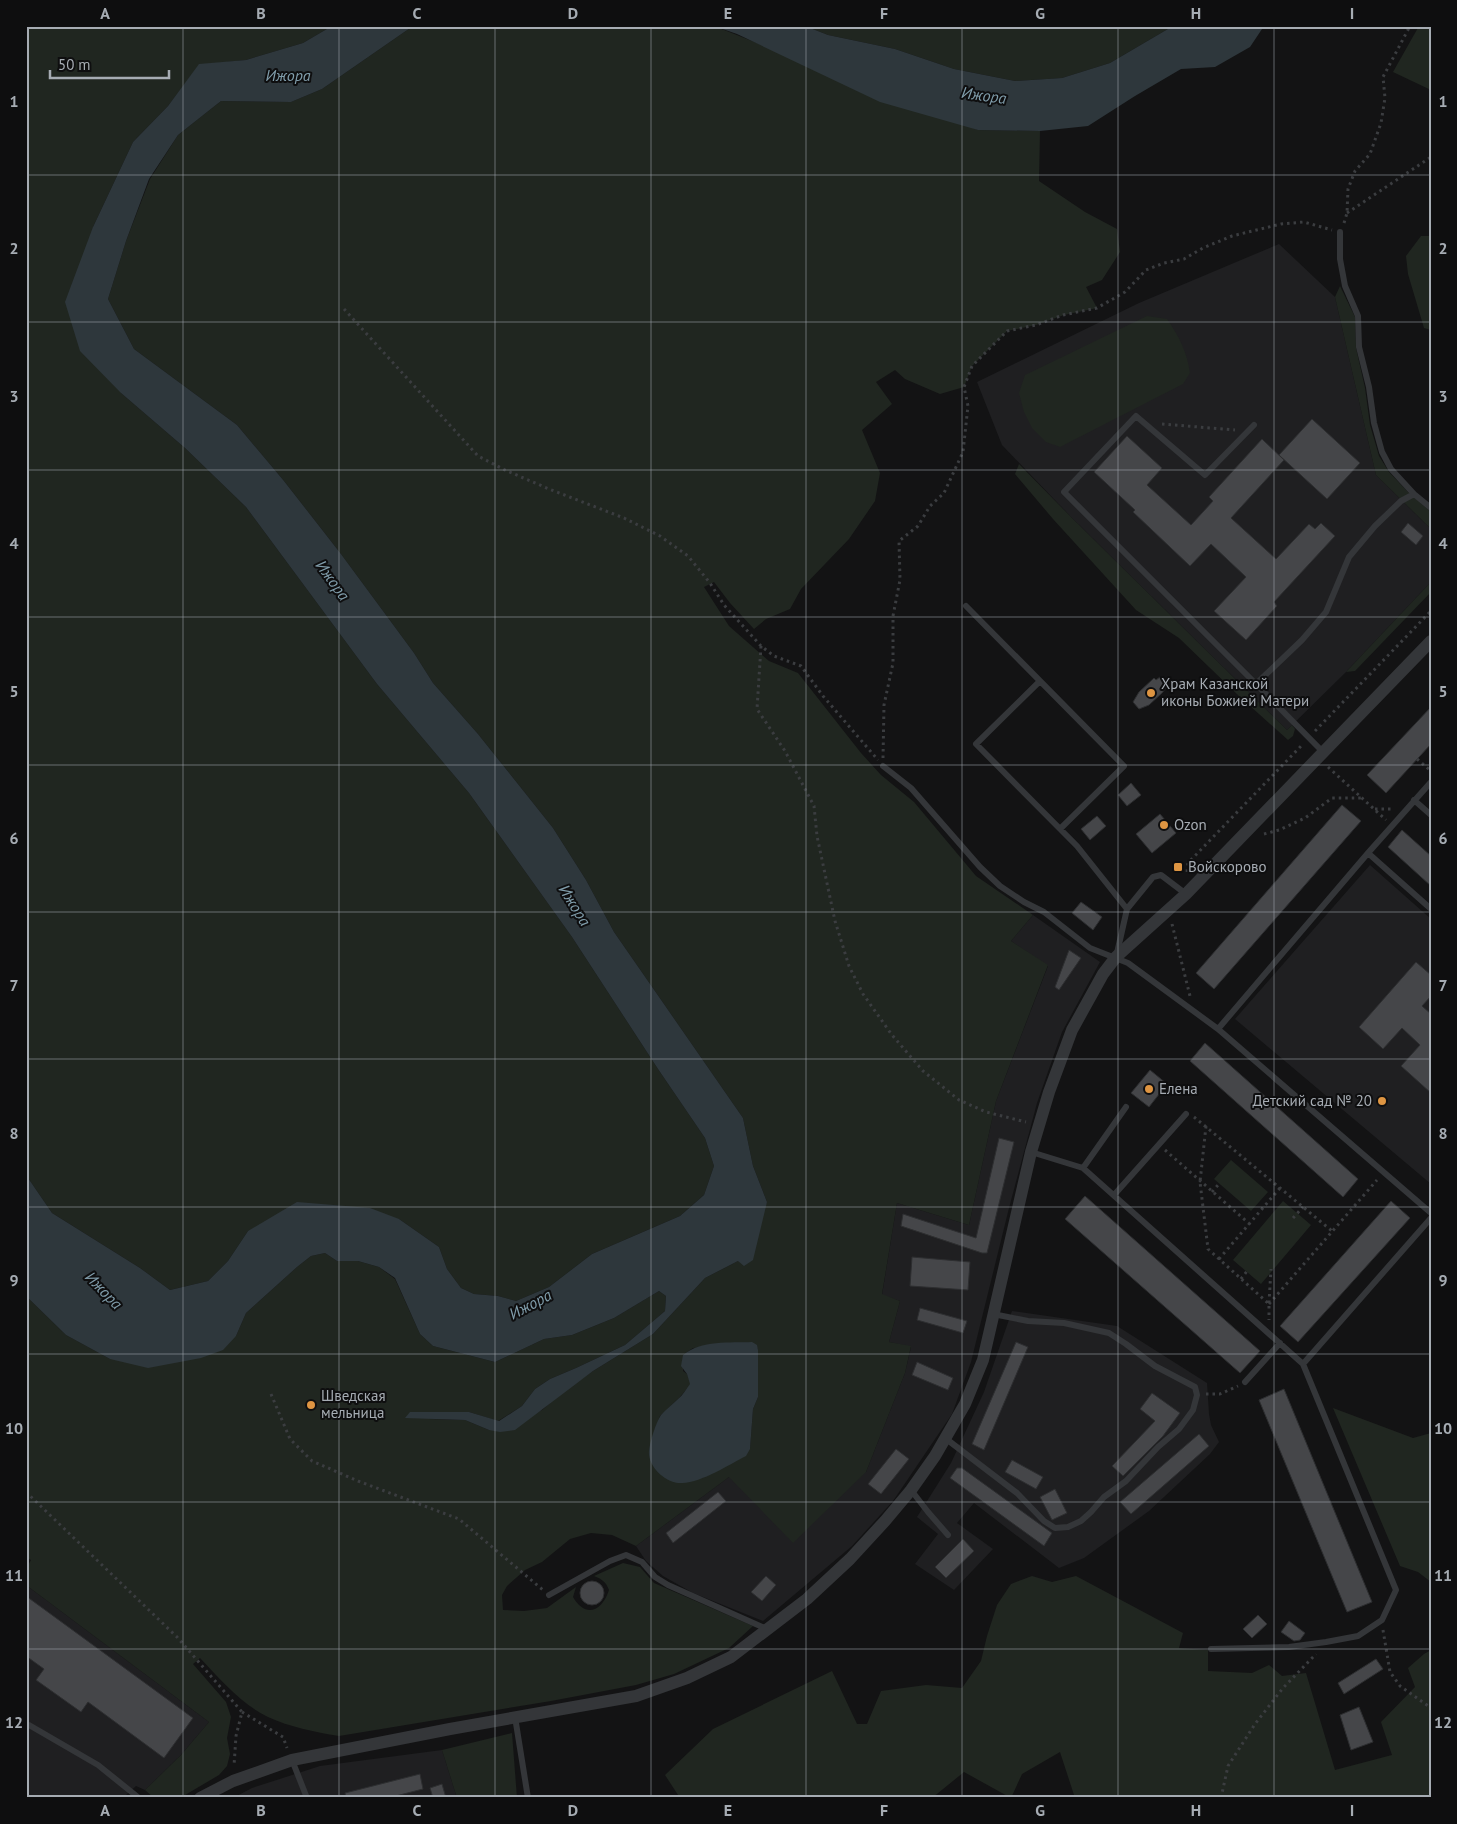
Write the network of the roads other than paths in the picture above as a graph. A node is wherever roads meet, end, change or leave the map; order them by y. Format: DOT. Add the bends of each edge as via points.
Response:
graph roads {
  1 [pos="1340,232"];
  2 [pos="1254,426"];
  3 [pos="1414,494"];
  4 [pos="1431,508"];
  5 [pos="966,606"];
  6 [pos="1431,641"];
  7 [pos="1040,681"];
  8 [pos="1256,684"];
  9 [pos="1320,755"];
  10 [pos="883,766"];
  11 [pos="1431,782"];
  12 [pos="1414,800"];
  13 [pos="1431,815"];
  14 [pos="1060,829"];
  15 [pos="1368,853"];
  16 [pos="1186,894"];
  17 [pos="1127,909"];
  18 [pos="1431,909"];
  19 [pos="1116,957"];
  20 [pos="1218,1028"];
  21 [pos="1126,1107"];
  22 [pos="1186,1114"];
  23 [pos="1031,1152"];
  24 [pos="1083,1168"];
  25 [pos="1114,1195"];
  26 [pos="1431,1214"];
  27 [pos="1431,1218"];
  28 [pos="993,1314"];
  29 [pos="1280,1343"];
  30 [pos="1303,1364"];
  31 [pos="1245,1382"];
  32 [pos="945,1438"];
  33 [pos="911,1490"];
  34 [pos="948,1535"];
  35 [pos="549,1595"];
  36 [pos="769,1629"];
  37 [pos="1211,1649"];
  38 [pos="515,1717"];
  39 [pos="26,1727"];
  40 [pos="292,1760"];
  41 [pos="139,1798"];
  42 [pos="200,1798"];
  43 [pos="308,1798"];
  44 [pos="528,1798"];
  1 -- 3 [label="lane" via="1345,286 1358,316 1359,346 1382,452 1391,469"];
  2 -- 8 [label="lane" via="1205,475 1136,416 1064,492"];
  3 -- 4 [label="lane"];
  3 -- 8 [label="lane" via="1401,500 1370,533 1350,558 1326,612"];
  5 -- 7 [label="lane"];
  6 -- 9 [label="street"];
  7 -- 14 [label="lane" via="976,744"];
  7 -- 14 [label="lane" via="1124,766"];
  8 -- 9 [label="lane" via="1309,737"];
  9 -- 16 [label="street"];
  10 -- 19 [label="lane" via="911,788 1000,886 1044,912 1090,948"];
  11 -- 12 [label="lane"];
  12 -- 13 [label="lane"];
  12 -- 15 [label="lane"];
  14 -- 17 [label="lane" via="1078,846"];
  15 -- 18 [label="lane"];
  15 -- 20 [label="lane"];
  16 -- 17 [label="lane" via="1161,875 1153,877"];
  16 -- 19 [label="street"];
  17 -- 19 [label="lane"];
  19 -- 20 [label="lane"];
  19 -- 23 [label="street" via="1102,974 1072,1030"];
  20 -- 26 [label="lane"];
  21 -- 24 [label="lane"];
  22 -- 25 [label="lane"];
  23 -- 24 [label="lane"];
  23 -- 28 [label="street"];
  24 -- 25 [label="lane"];
  25 -- 29 [label="lane"];
  27 -- 30 [label="lane"];
  28 -- 32 [label="street" via="983,1360 965,1404"];
  28 -- 32 [label="lane" via="1028,1321 1064,1323 1109,1333 1155,1366 1195,1387 1198,1395 1193,1410 1179,1429 1126,1481 1104,1497 1081,1521 1068,1527 1055,1528 1044,1521 1018,1492"];
  29 -- 30 [label="lane"];
  29 -- 31 [label="lane"];
  30 -- 37 [label="lane" via="1396,1590 1382,1620 1358,1636 1289,1647"];
  32 -- 33 [label="street"];
  33 -- 34 [label="lane"];
  33 -- 36 [label="street" via="850,1559"];
  35 -- 36 [label="lane" via="626,1554 642,1562 655,1577 668,1585"];
  36 -- 38 [label="street" via="731,1657 687,1678 636,1696"];
  38 -- 40 [label="street"];
  38 -- 44 [label="lane"];
  39 -- 41 [label="lane" via="28,1725 98,1765"];
  40 -- 42 [label="street" via="233,1781"];
  40 -- 43 [label="lane"];
}
